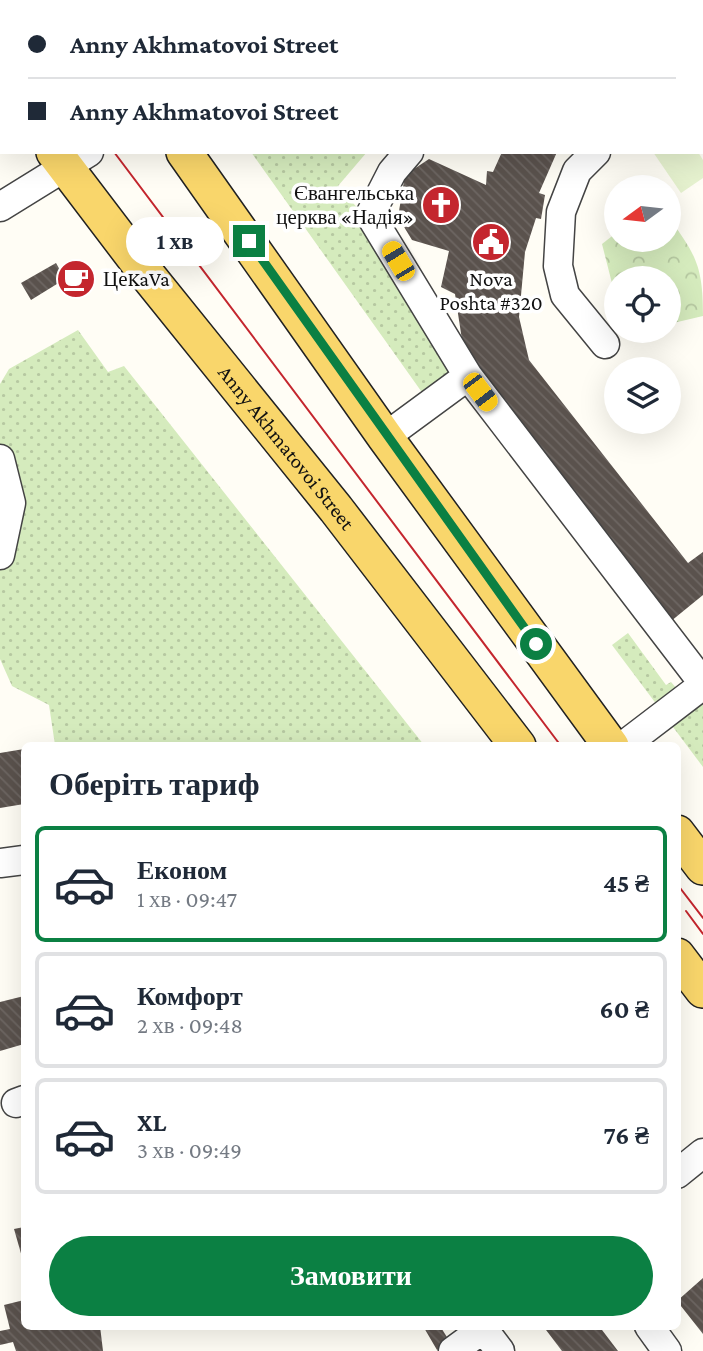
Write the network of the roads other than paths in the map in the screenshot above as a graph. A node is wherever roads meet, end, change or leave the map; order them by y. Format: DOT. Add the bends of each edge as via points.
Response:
graph roads {
  1 [pos="185,154"];
  2 [pos="407,154"];
  3 [pos="594,154"];
  4 [pos="70,157"];
  5 [pos="0,207"];
  6 [pos="606,344"];
  7 [pos="468,376"];
  8 [pos="385,437"];
  9 [pos="0,459"];
  10 [pos="0,555"];
  11 [pos="703,684"];
  12 [pos="513,742"];
  13 [pos="608,742"];
  14 [pos="628,742"];
  15 [pos="681,838"];
  16 [pos="21,860"];
  17 [pos="0,863"];
  18 [pos="703,867"];
  19 [pos="681,961"];
  20 [pos="703,990"];
  21 [pos="703,1153"];
  22 [pos="681,1171"];
  23 [pos="652,1330"];
  24 [pos="488,1333"];
  25 [pos="453,1351"];
  26 [pos="667,1351"];
  1 -- 8 [label="main road"];
  2 -- 7 [label="street" via="392,172 370,215"];
  3 -- 6 [label="street" via="578,171 561,212 558,266 565,295"];
  4 -- 5 [label="street"];
  4 -- 12 [label="main road, Anny Akhmatovoi Street" via="149,277 336,509"];
  7 -- 8 [label="street"];
  7 -- 11 [label="street"];
  8 -- 13 [label="main road"];
  9 -- 10 [label="street" via="11,503"];
  11 -- 14 [label="street"];
  15 -- 18 [label="main road"];
  16 -- 17 [label="street"];
  19 -- 20 [label="main road"];
  21 -- 22 [label="street"];
  23 -- 26 [label="street"];
  24 -- 25 [label="street"];
}
